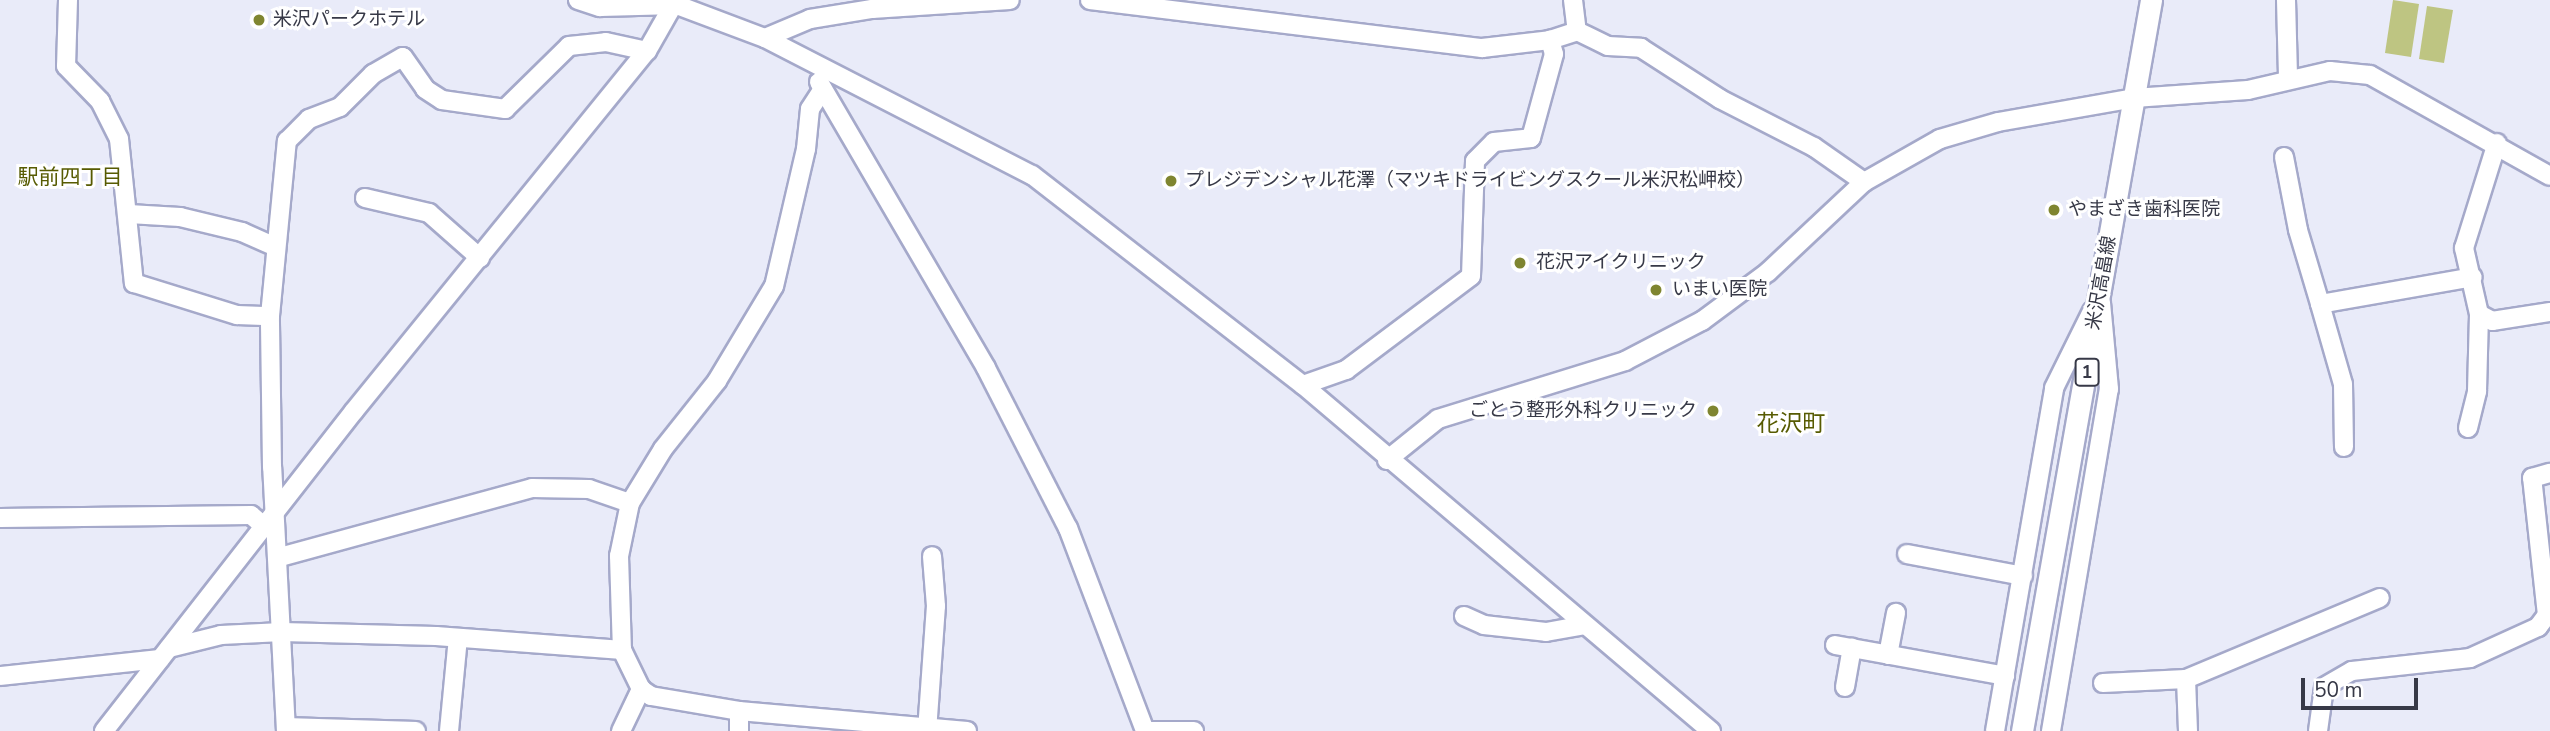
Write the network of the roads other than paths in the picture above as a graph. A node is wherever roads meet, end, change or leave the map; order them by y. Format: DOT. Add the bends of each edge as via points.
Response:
graph roads {
  1 [pos="68,0"];
  2 [pos="578,0"];
  3 [pos="1010,0"];
  4 [pos="1090,0"];
  5 [pos="1573,0"];
  6 [pos="2151,0"];
  7 [pos="2286,0"];
  8 [pos="676,2"];
  9 [pos="1577,31"];
  10 [pos="765,38"];
  11 [pos="1550,40"];
  12 [pos="647,51"];
  13 [pos="816,65"];
  14 [pos="2288,77"];
  15 [pos="821,92"];
  16 [pos="2134,99"];
  17 [pos="2497,144"];
  18 [pos="2284,157"];
  19 [pos="2550,176"];
  20 [pos="1864,182"];
  21 [pos="365,198"];
  22 [pos="129,214"];
  23 [pos="275,247"];
  24 [pos="480,258"];
  25 [pos="2473,277"];
  26 [pos="2100,295"];
  27 [pos="2320,304"];
  28 [pos="2550,312"];
  29 [pos="2479,314"];
  30 [pos="270,316"];
  31 [pos="1303,385"];
  32 [pos="2468,428"];
  33 [pos="2344,447"];
  34 [pos="1387,460"];
  35 [pos="2550,473"];
  36 [pos="630,503"];
  37 [pos="277,513"];
  38 [pos="0,517"];
  39 [pos="265,527"];
  40 [pos="1907,554"];
  41 [pos="932,555"];
  42 [pos="280,557"];
  43 [pos="2546,559"];
  44 [pos="2023,576"];
  45 [pos="2380,598"];
  46 [pos="1896,613"];
  47 [pos="1464,616"];
  48 [pos="1584,625"];
  49 [pos="282,632"];
  50 [pos="458,638"];
  51 [pos="622,650"];
  52 [pos="165,653"];
  53 [pos="1888,655"];
  54 [pos="0,676"];
  55 [pos="2005,676"];
  56 [pos="2186,679"];
  57 [pos="2103,683"];
  58 [pos="1845,687"];
  59 [pos="641,689"];
  60 [pos="739,711"];
  61 [pos="286,729"];
  62 [pos="927,730"];
  63 [pos="104,731"];
  64 [pos="416,731"];
  65 [pos="449,731"];
  66 [pos="621,731"];
  67 [pos="739,731"];
  68 [pos="967,731"];
  69 [pos="1145,731"];
  70 [pos="1194,731"];
  71 [pos="1711,731"];
  72 [pos="1995,731"];
  73 [pos="2022,731"];
  74 [pos="2051,731"];
  75 [pos="2188,731"];
  76 [pos="2318,731"];
  1 -- 22 [label="street" via="66,66 100,101 119,139"];
  2 -- 8 [label="street" via="600,7"];
  3 -- 10 [label="street" via="860,10 810,19"];
  4 -- 11 [label="street" via="1482,48"];
  5 -- 9 [label="street"];
  6 -- 16 [label="main road, 米沢高畠線 / 1"];
  7 -- 14 [label="street"];
  8 -- 10 [label="street"];
  8 -- 12 [label="street"];
  9 -- 11 [label="street"];
  9 -- 20 [label="street" via="1608,46 1641,48 1720,99 1814,147"];
  10 -- 13 [label="street"];
  11 -- 31 [label="street" via="1554,54 1531,138 1494,142 1475,160 1471,276 1346,370"];
  12 -- 23 [label="street" via="606,42 569,47 505,109 442,100 425,89 403,57 373,74 340,107 309,120 287,141"];
  12 -- 24 [label="street"];
  13 -- 15 [label="street"];
  13 -- 31 [label="street" via="1032,175"];
  14 -- 16 [label="street" via="2248,90"];
  14 -- 17 [label="street" via="2330,71 2370,75"];
  15 -- 36 [label="street" via="810,109 806,149 774,286 717,381 663,449"];
  15 -- 69 [label="street" via="986,368 1055,503"];
  16 -- 20 [label="street" via="1998,122 1940,139"];
  16 -- 26 [label="main road, 米沢高畠線 / 1"];
  17 -- 19 [label="street"];
  17 -- 25 [label="street" via="2464,248"];
  18 -- 27 [label="street" via="2298,230"];
  20 -- 34 [label="street" via="1768,272 1702,321 1625,361 1438,419"];
  21 -- 24 [label="street" via="429,213"];
  22 -- 23 [label="street" via="180,217 242,232"];
  22 -- 30 [label="street" via="134,283 237,315"];
  23 -- 30 [label="street"];
  24 -- 37 [label="street"];
  25 -- 27 [label="street"];
  25 -- 29 [label="street"];
  26 -- 44 [label="street" via="2054,388"];
  26 -- 73 [label="main road, 米沢高畠線 / 1"];
  26 -- 74 [label="street" via="2109,389"];
  27 -- 33 [label="street" via="2343,384"];
  28 -- 29 [label="street" via="2492,321"];
  29 -- 32 [label="street" via="2477,391"];
  30 -- 37 [label="street"];
  31 -- 34 [label="street"];
  34 -- 48 [label="street"];
  35 -- 43 [label="street" via="2532,478"];
  36 -- 42 [label="street" via="589,489 531,488"];
  36 -- 51 [label="street" via="618,556"];
  37 -- 39 [label="street"];
  37 -- 42 [label="street"];
  38 -- 39 [label="street" via="251,515"];
  39 -- 52 [label="street"];
  40 -- 44 [label="street"];
  41 -- 62 [label="street" via="936,606"];
  42 -- 49 [label="street"];
  43 -- 76 [label="street" via="2547,615 2538,627 2470,657 2352,671 2324,687"];
  44 -- 55 [label="street"];
  45 -- 56 [label="street"];
  46 -- 53 [label="street"];
  47 -- 48 [label="street" via="1484,625 1546,632"];
  48 -- 71 [label="street"];
  49 -- 50 [label="street"];
  49 -- 52 [label="street" via="221,635"];
  49 -- 61 [label="street"];
  50 -- 51 [label="street"];
  50 -- 65 [label="street"];
  51 -- 59 [label="street"];
  52 -- 54 [label="street"];
  52 -- 63 [label="street"];
  53 -- 55 [label="street"];
  53 -- 58 [label="street" via="1843,646"];
  55 -- 72 [label="street"];
  56 -- 57 [label="street"];
  56 -- 75 [label="street"];
  59 -- 60 [label="street" via="651,696"];
  59 -- 66 [label="street"];
  60 -- 62 [label="street"];
  60 -- 67 [label="street"];
  61 -- 64 [label="street"];
  62 -- 68 [label="street"];
  69 -- 70 [label="street"];
}
